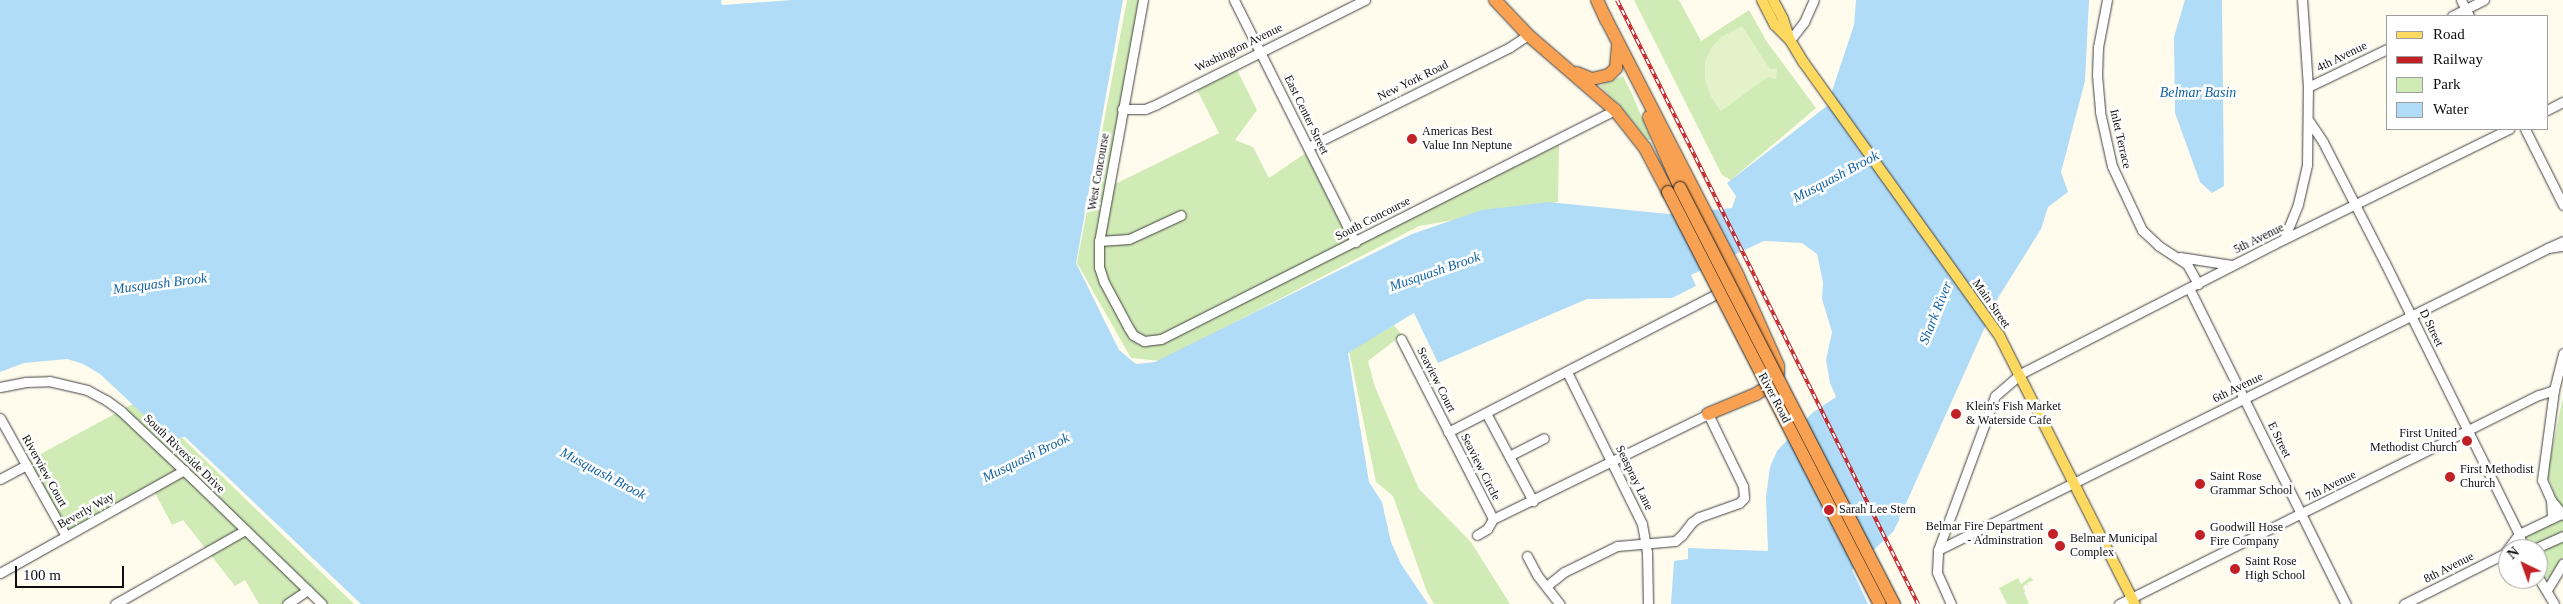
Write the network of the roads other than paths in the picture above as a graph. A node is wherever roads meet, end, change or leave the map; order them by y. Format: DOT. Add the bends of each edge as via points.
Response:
graph roads {
  1 [pos="1143,0"];
  2 [pos="1234,0"];
  3 [pos="1365,0"];
  4 [pos="1495,0"];
  5 [pos="1597,0"];
  6 [pos="1762,0"];
  7 [pos="1773,0"];
  8 [pos="1814,0"];
  9 [pos="2107,0"];
  10 [pos="2302,0"];
  11 [pos="2461,0"];
  12 [pos="2484,0"];
  13 [pos="2467,13"];
  14 [pos="1604,14"];
  15 [pos="1528,35"];
  16 [pos="1790,40"];
  17 [pos="1618,47"];
  18 [pos="2386,49"];
  19 [pos="1261,52"];
  20 [pos="1570,70"];
  21 [pos="2308,87"];
  22 [pos="2563,102"];
  23 [pos="1122,109"];
  24 [pos="1615,110"];
  25 [pos="2548,110"];
  26 [pos="2309,121"];
  27 [pos="2508,130"];
  28 [pos="2526,130"];
  29 [pos="1308,147"];
  30 [pos="1680,189"];
  31 [pos="2563,205"];
  32 [pos="2356,206"];
  33 [pos="1181,215"];
  34 [pos="2284,240"];
  35 [pos="1099,241"];
  36 [pos="2563,241"];
  37 [pos="1355,242"];
  38 [pos="2563,246"];
  39 [pos="2548,248"];
  40 [pos="2172,255"];
  41 [pos="2233,265"];
  42 [pos="2198,284"];
  43 [pos="2189,288"];
  44 [pos="1719,294"];
  45 [pos="2411,316"];
  46 [pos="1140,339"];
  47 [pos="1401,339"];
  48 [pos="2563,353"];
  49 [pos="1567,372"];
  50 [pos="2020,374"];
  51 [pos="0,387"];
  52 [pos="2554,390"];
  53 [pos="2244,399"];
  54 [pos="1486,412"];
  55 [pos="1708,414"];
  56 [pos="0,418"];
  57 [pos="2468,431"];
  58 [pos="1448,432"];
  59 [pos="1544,438"];
  60 [pos="1509,456"];
  61 [pos="1612,461"];
  62 [pos="26,465"];
  63 [pos="184,470"];
  64 [pos="0,479"];
  65 [pos="2074,483"];
  66 [pos="2551,500"];
  67 [pos="1533,501"];
  68 [pos="2563,513"];
  69 [pos="2302,514"];
  70 [pos="2552,518"];
  71 [pos="1493,519"];
  72 [pos="245,530"];
  73 [pos="2519,534"];
  74 [pos="1478,535"];
  75 [pos="66,536"];
  76 [pos="2563,536"];
  77 [pos="2516,539"];
  78 [pos="2521,539"];
  79 [pos="1646,543"];
  80 [pos="2548,543"];
  81 [pos="1938,550"];
  82 [pos="1527,556"];
  83 [pos="2498,558"];
  84 [pos="2563,563"];
  85 [pos="0,573"];
  86 [pos="1547,586"];
  87 [pos="308,590"];
  88 [pos="2547,590"];
  89 [pos="2133,601"];
  90 [pos="1950,602"];
  91 [pos="115,604"];
  92 [pos="287,604"];
  93 [pos="322,604"];
  94 [pos="1560,604"];
  95 [pos="1648,604"];
  96 [pos="1880,604"];
  97 [pos="1894,604"];
  98 [pos="2119,604"];
  99 [pos="2346,604"];
  100 [pos="2404,604"];
  101 [pos="2554,604"];
  1 -- 23 [label="street, West Concourse"];
  2 -- 19 [label="street, East Center Street"];
  3 -- 19 [label="street, Washington Avenue"];
  4 -- 15 [label="highway"];
  5 -- 14 [label="highway"];
  6 -- 16 [label="main road, Main Street"];
  7 -- 16 [label="main road, Main Street"];
  8 -- 16 [label="street" via="1804,22"];
  9 -- 40 [label="street, Inlet Terrace" via="2098,47 2097,75 2106,144 2117,180 2142,230"];
  10 -- 21 [label="street"];
  11 -- 13 [label="street"];
  12 -- 13 [label="street"];
  14 -- 17 [label="highway"];
  14 -- 30 [label="highway"];
  15 -- 20 [label="highway"];
  15 -- 29 [label="street, New York Road" via="1510,47"];
  16 -- 50 [label="main road, Main Street" via="1999,335"];
  17 -- 20 [label="highway" via="1616,68 1610,75 1592,79"];
  17 -- 30 [label="highway"];
  18 -- 21 [label="street, 4th Avenue"];
  19 -- 23 [label="street, Washington Avenue" via="1155,105 1145,109"];
  19 -- 29 [label="street, East Center Street"];
  20 -- 24 [label="highway"];
  21 -- 26 [label="street"];
  22 -- 25 [label="street"];
  23 -- 35 [label="street, West Concourse"];
  24 -- 30 [label="highway"];
  24 -- 37 [label="street, South Concourse"];
  26 -- 32 [label="street, D Street" via="2324,142"];
  26 -- 34 [label="street" via="2304,184"];
  27 -- 32 [label="street, 5th Avenue"];
  28 -- 31 [label="street"];
  29 -- 37 [label="street, East Center Street"];
  30 -- 44 [label="highway, River Road, bridge"];
  30 -- 55 [label="highway" via="1738,276 1776,355 1778,373 1770,385"];
  30 -- 97 [label="highway, bridge"];
  32 -- 34 [label="street, 5th Avenue"];
  32 -- 45 [label="street, D Street"];
  33 -- 35 [label="street" via="1129,239"];
  34 -- 41 [label="street, 5th Avenue"];
  35 -- 46 [label="street, West Concourse" via="1102,276 1128,328"];
  36 -- 39 [label="street, 6th Avenue"];
  37 -- 46 [label="street, South Concourse" via="1161,339 1151,342"];
  38 -- 39 [label="street, 6th Avenue"];
  39 -- 45 [label="street, 6th Avenue"];
  40 -- 41 [label="street" via="2211,264"];
  40 -- 42 [label="street, Inlet Terrace" via="2190,267"];
  41 -- 42 [label="street, 5th Avenue"];
  42 -- 43 [label="street, 5th Avenue"];
  43 -- 50 [label="street, 5th Avenue"];
  43 -- 53 [label="street, E Street"];
  44 -- 49 [label="street, Seaview Circle"];
  44 -- 96 [label="highway, River Road, bridge"];
  45 -- 53 [label="street, 6th Avenue"];
  45 -- 57 [label="street, D Street"];
  47 -- 58 [label="street, Seaview Court"];
  48 -- 52 [label="street"];
  49 -- 54 [label="street, Seaview Circle"];
  49 -- 61 [label="street, Seaspray Lane"];
  50 -- 65 [label="main road, Main Street"];
  50 -- 81 [label="street" via="1995,396"];
  51 -- 63 [label="street, South Riverside Drive" via="43,381 86,390 121,411"];
  52 -- 57 [label="street, 7th Avenue"];
  52 -- 66 [label="street" via="2542,480"];
  53 -- 65 [label="street, 6th Avenue"];
  53 -- 69 [label="street, E Street"];
  54 -- 58 [label="street, Seaview Circle"];
  54 -- 60 [label="street"];
  55 -- 61 [label="street, Seaview Circle"];
  55 -- 79 [label="street" via="1742,486 1744,498 1699,517 1675,541"];
  56 -- 62 [label="street, Riverview Court"];
  57 -- 69 [label="street, 7th Avenue"];
  57 -- 73 [label="street, D Street"];
  58 -- 71 [label="street, Seaview Circle"];
  59 -- 60 [label="street"];
  60 -- 67 [label="street"];
  61 -- 67 [label="street, Seaview Circle"];
  61 -- 79 [label="street, Seaspray Lane" via="1642,524"];
  62 -- 64 [label="street"];
  62 -- 75 [label="street, Riverview Court"];
  63 -- 72 [label="street, South Riverside Drive"];
  63 -- 75 [label="street, Beverly Way"];
  65 -- 81 [label="street, 6th Avenue"];
  65 -- 89 [label="main road, Main Street"];
  66 -- 68 [label="street"];
  66 -- 70 [label="street"];
  67 -- 71 [label="street, Seaview Circle"];
  68 -- 70 [label="street, 8th Avenue"];
  69 -- 89 [label="street, 7th Avenue"];
  69 -- 99 [label="street, E Street"];
  70 -- 73 [label="street, 8th Avenue"];
  71 -- 74 [label="street"];
  72 -- 87 [label="street, South Riverside Drive"];
  72 -- 91 [label="street"];
  73 -- 77 [label="street, 8th Avenue"];
  73 -- 78 [label="street, D Street"];
  75 -- 85 [label="street, Beverly Way"];
  76 -- 80 [label="street"];
  79 -- 86 [label="street" via="1613,548 1564,572"];
  79 -- 95 [label="street, Seaspray Lane"];
  81 -- 90 [label="street" via="1938,572"];
  82 -- 86 [label="street"];
  83 -- 100 [label="street, 8th Avenue"];
  84 -- 88 [label="street"];
  86 -- 94 [label="street"];
  87 -- 92 [label="street"];
  87 -- 93 [label="street, South Riverside Drive"];
  88 -- 101 [label="street"];
  89 -- 98 [label="street, 7th Avenue"];
}
